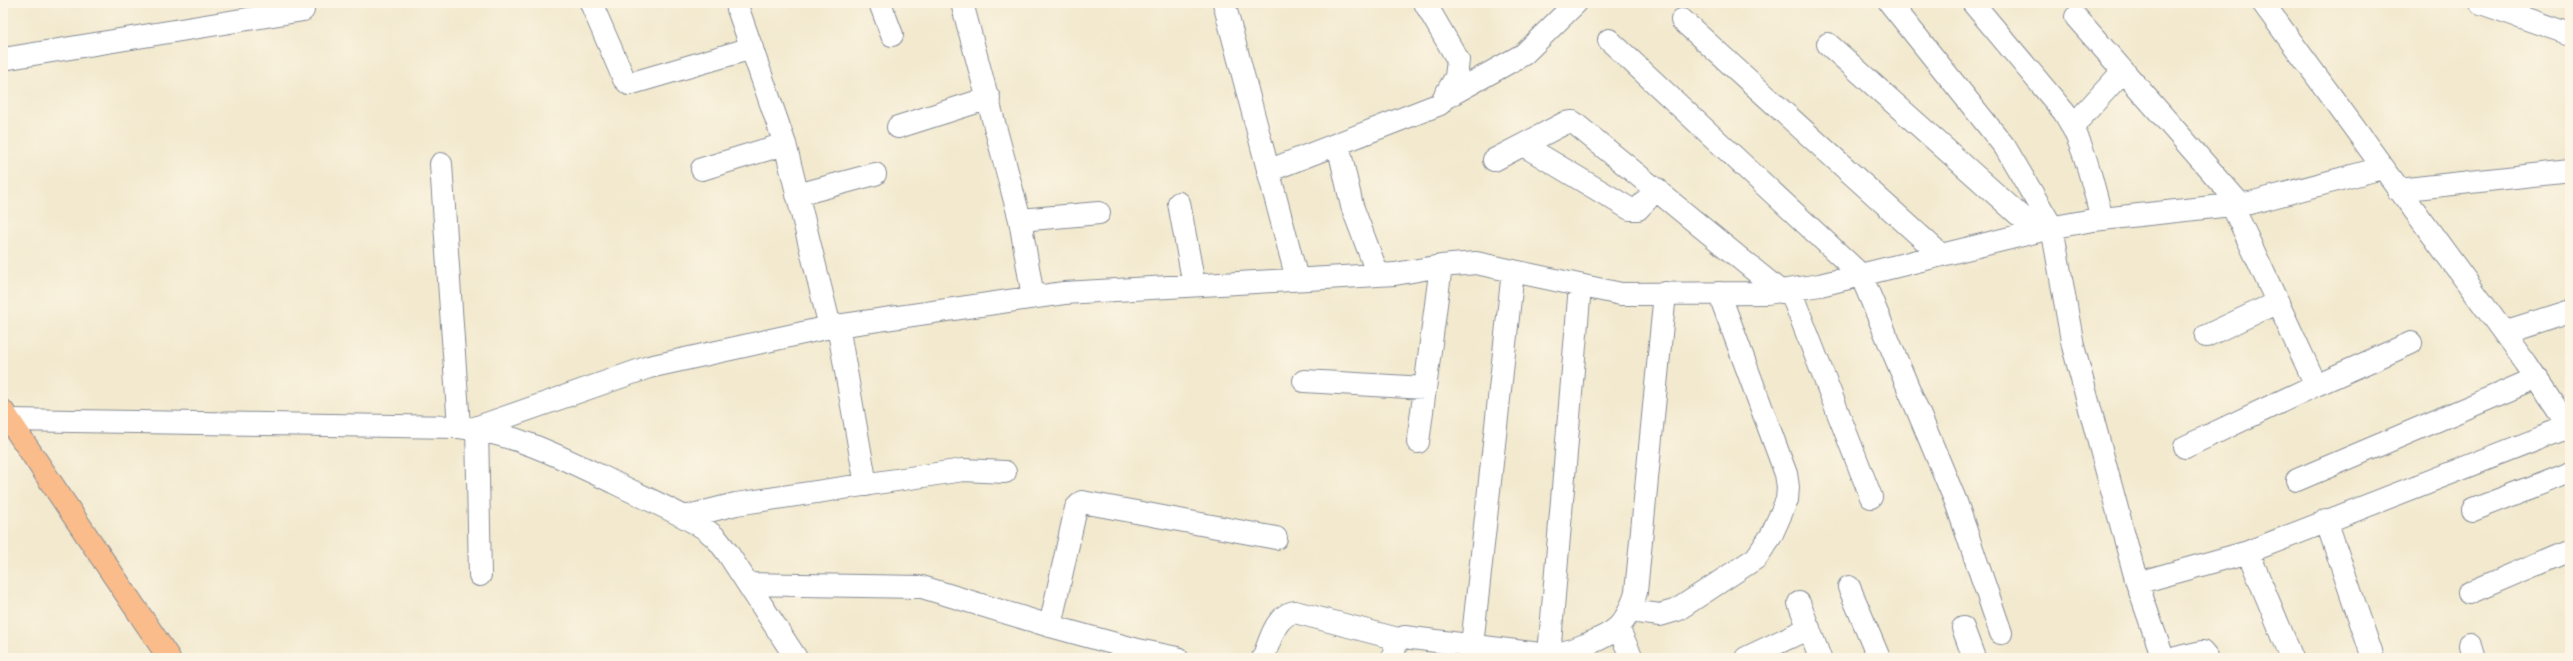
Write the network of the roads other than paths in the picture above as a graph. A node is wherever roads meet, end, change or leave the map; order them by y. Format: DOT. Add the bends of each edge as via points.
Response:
graph roads {
  1 [pos="591,3"];
  2 [pos="880,3"];
  3 [pos="962,3"];
  4 [pos="1224,3"];
  5 [pos="1425,3"];
  6 [pos="1576,3"];
  7 [pos="1890,3"];
  8 [pos="1973,3"];
  9 [pos="2263,3"];
  10 [pos="2482,3"];
  11 [pos="738,9"];
  12 [pos="303,10"];
  13 [pos="2076,17"];
  14 [pos="1682,20"];
  15 [pos="2568,29"];
  16 [pos="892,35"];
  17 [pos="1609,40"];
  18 [pos="1828,44"];
  19 [pos="752,48"];
  20 [pos="3,59"];
  21 [pos="2123,71"];
  22 [pos="989,98"];
  23 [pos="1445,98"];
  24 [pos="2073,126"];
  25 [pos="898,127"];
  26 [pos="785,144"];
  27 [pos="1338,144"];
  28 [pos="1523,145"];
  29 [pos="1494,160"];
  30 [pos="441,164"];
  31 [pos="2382,168"];
  32 [pos="702,169"];
  33 [pos="1268,171"];
  34 [pos="2570,171"];
  35 [pos="875,174"];
  36 [pos="1657,189"];
  37 [pos="2398,190"];
  38 [pos="798,195"];
  39 [pos="1180,203"];
  40 [pos="2236,204"];
  41 [pos="1099,213"];
  42 [pos="2102,219"];
  43 [pos="1020,220"];
  44 [pos="2044,229"];
  45 [pos="1941,255"];
  46 [pos="1441,266"];
  47 [pos="1513,271"];
  48 [pos="1378,275"];
  49 [pos="1860,275"];
  50 [pos="1297,279"];
  51 [pos="1194,285"];
  52 [pos="1580,286"];
  53 [pos="1785,291"];
  54 [pos="1665,293"];
  55 [pos="1719,293"];
  56 [pos="1034,297"];
  57 [pos="2278,302"];
  58 [pos="2570,311"];
  59 [pos="834,326"];
  60 [pos="2504,332"];
  61 [pos="2206,336"];
  62 [pos="2411,343"];
  63 [pos="2537,378"];
  64 [pos="1304,381"];
  65 [pos="2316,385"];
  66 [pos="1425,388"];
  67 [pos="7,416"];
  68 [pos="2567,418"];
  69 [pos="470,429"];
  70 [pos="1418,442"];
  71 [pos="2185,447"];
  72 [pos="1005,472"];
  73 [pos="2570,472"];
  74 [pos="2297,480"];
  75 [pos="866,485"];
  76 [pos="1871,496"];
  77 [pos="2473,510"];
  78 [pos="685,517"];
  79 [pos="2326,520"];
  80 [pos="1276,538"];
  81 [pos="2570,550"];
  82 [pos="2248,552"];
  83 [pos="480,575"];
  84 [pos="748,584"];
  85 [pos="2137,584"];
  86 [pos="1849,587"];
  87 [pos="2469,593"];
  88 [pos="1799,603"];
  89 [pos="1624,620"];
  90 [pos="1050,626"];
  91 [pos="1809,628"];
  92 [pos="1963,628"];
  93 [pos="2001,632"];
  94 [pos="1472,645"];
  95 [pos="1395,648"];
  96 [pos="1137,654"];
  97 [pos="1549,655"];
  98 [pos="170,658"];
  99 [pos="796,658"];
  100 [pos="1177,658"];
  101 [pos="1263,658"];
  102 [pos="1632,658"];
  103 [pos="1746,658"];
  104 [pos="1820,658"];
  105 [pos="1878,658"];
  106 [pos="1974,658"];
  107 [pos="2163,658"];
  108 [pos="2176,658"];
  109 [pos="2207,658"];
  110 [pos="2292,658"];
  111 [pos="2373,658"];
  1 -- 19 [label="street" via="624,79 629,84"];
  2 -- 16 [label="street"];
  3 -- 22 [label="street"];
  4 -- 33 [label="street"];
  5 -- 23 [label="street" via="1458,60 1456,77"];
  6 -- 23 [label="street" via="1524,54"];
  7 -- 44 [label="street" via="2005,147"];
  8 -- 24 [label="street"];
  9 -- 31 [label="street"];
  10 -- 15 [label="street"];
  11 -- 19 [label="street"];
  12 -- 20 [label="street"];
  13 -- 21 [label="street"];
  14 -- 45 [label="street"];
  17 -- 49 [label="street"];
  18 -- 44 [label="street"];
  19 -- 26 [label="street"];
  21 -- 24 [label="street"];
  21 -- 40 [label="street"];
  22 -- 25 [label="street"];
  22 -- 43 [label="street"];
  23 -- 27 [label="street" via="1433,108"];
  24 -- 42 [label="street" via="2082,146"];
  26 -- 32 [label="street"];
  26 -- 38 [label="street"];
  27 -- 33 [label="street"];
  27 -- 48 [label="street" via="1352,206"];
  28 -- 29 [label="street"];
  28 -- 36 [label="street" via="1630,209 1638,208"];
  28 -- 36 [label="street" via="1565,123 1573,122"];
  30 -- 69 [label="street"];
  31 -- 37 [label="street"];
  31 -- 40 [label="street" via="2260,201"];
  33 -- 50 [label="street"];
  34 -- 37 [label="street"];
  35 -- 38 [label="street"];
  36 -- 53 [label="street"];
  37 -- 60 [label="street"];
  38 -- 59 [label="street"];
  39 -- 51 [label="street"];
  40 -- 42 [label="street"];
  40 -- 57 [label="street"];
  41 -- 43 [label="street"];
  42 -- 44 [label="street"];
  43 -- 56 [label="street"];
  44 -- 45 [label="street"];
  44 -- 85 [label="street"];
  45 -- 49 [label="street"];
  46 -- 47 [label="street" via="1476,263"];
  46 -- 48 [label="street" via="1400,274"];
  46 -- 66 [label="street"];
  47 -- 52 [label="street"];
  47 -- 94 [label="street"];
  48 -- 50 [label="street"];
  49 -- 53 [label="street"];
  49 -- 93 [label="street" via="1956,502"];
  50 -- 51 [label="street"];
  51 -- 56 [label="street" via="1082,291"];
  52 -- 54 [label="street" via="1621,294"];
  52 -- 97 [label="street"];
  53 -- 55 [label="street"];
  53 -- 76 [label="street"];
  54 -- 55 [label="street"];
  54 -- 89 [label="street" via="1636,592"];
  55 -- 89 [label="street" via="1786,474 1787,500 1771,536 1756,558 1677,610"];
  56 -- 59 [label="street"];
  57 -- 61 [label="street"];
  57 -- 65 [label="street"];
  58 -- 60 [label="street"];
  59 -- 69 [label="street" via="649,368"];
  59 -- 75 [label="street"];
  60 -- 63 [label="street"];
  62 -- 65 [label="street"];
  63 -- 68 [label="street"];
  63 -- 74 [label="street"];
  64 -- 66 [label="street"];
  65 -- 71 [label="street"];
  66 -- 70 [label="street"];
  67 -- 69 [label="street"];
  67 -- 98 [label="main road"];
  68 -- 79 [label="street"];
  69 -- 78 [label="street" via="516,438"];
  69 -- 83 [label="street"];
  72 -- 75 [label="street" via="963,470"];
  73 -- 77 [label="street"];
  75 -- 78 [label="street" via="736,504"];
  78 -- 84 [label="street" via="716,538"];
  79 -- 82 [label="street"];
  79 -- 111 [label="street"];
  80 -- 90 [label="street" via="1082,502 1076,508"];
  81 -- 87 [label="street"];
  82 -- 85 [label="street"];
  82 -- 110 [label="street"];
  84 -- 90 [label="street" via="922,587"];
  84 -- 99 [label="street"];
  85 -- 107 [label="street"];
  86 -- 105 [label="street"];
  88 -- 91 [label="street"];
  89 -- 97 [label="street" via="1610,635 1560,654"];
  89 -- 102 [label="street"];
  90 -- 96 [label="street"];
  91 -- 103 [label="street"];
  91 -- 104 [label="street"];
  92 -- 106 [label="street"];
  94 -- 95 [label="street" via="1404,637"];
  94 -- 97 [label="street"];
  95 -- 101 [label="street" via="1295,612 1280,620"];
  96 -- 100 [label="street"];
  108 -- 109 [label="street" via="2202,652"];
}
